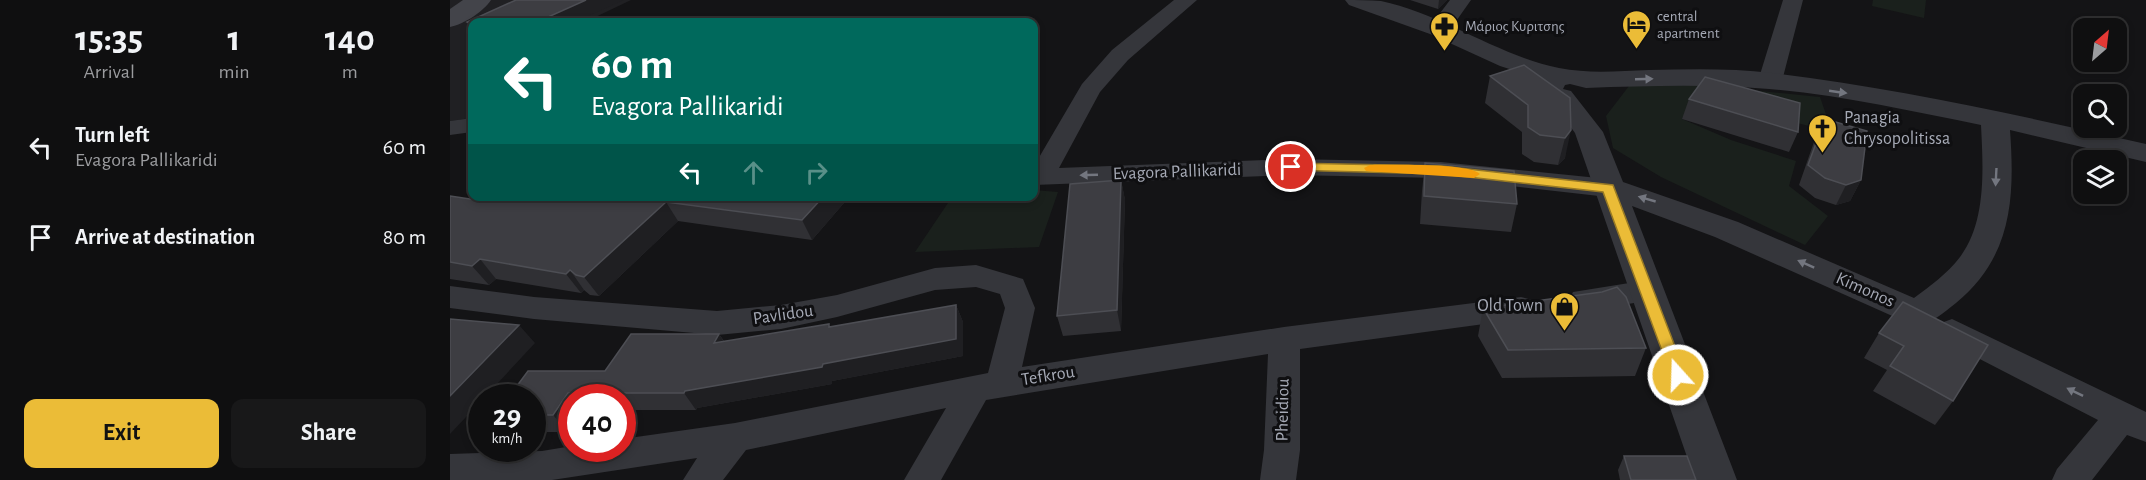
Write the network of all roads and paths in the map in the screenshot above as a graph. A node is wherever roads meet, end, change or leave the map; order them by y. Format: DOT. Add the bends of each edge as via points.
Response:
graph roads {
  1 [pos="479,0"];
  2 [pos="1187,0"];
  3 [pos="1357,0"];
  4 [pos="1461,0"];
  5 [pos="1793,0"];
  6 [pos="451,18"];
  7 [pos="1439,29"];
  8 [pos="1770,81"];
  9 [pos="1570,88"];
  10 [pos="1995,119"];
  11 [pos="468,126"];
  12 [pos="450,128"];
  13 [pos="2146,153"];
  14 [pos="1038,175"];
  15 [pos="1038,177"];
  16 [pos="1608,188"];
  17 [pos="1648,291"];
  18 [pos="450,297"];
  19 [pos="1917,314"];
  20 [pos="1284,339"];
  21 [pos="989,386"];
  22 [pos="2134,422"];
  23 [pos="735,438"];
  24 [pos="450,470"];
  25 [pos="701,480"];
  26 [pos="922,480"];
  27 [pos="1278,480"];
  28 [pos="1716,480"];
  29 [pos="2070,480"];
  1 -- 6 [label="main road"];
  2 -- 14 [label="street" via="1120,55 1090,89"];
  3 -- 7 [label="street"];
  4 -- 7 [label="street"];
  5 -- 8 [label="street"];
  7 -- 9 [label="street"];
  9 -- 8 [label="street, one-way" via="1686,77"];
  8 -- 10 [label="street, one-way"];
  9 -- 16 [label="street"];
  10 -- 13 [label="street"];
  10 -- 19 [label="street, one-way" via="1994,218 1984,245 1972,266"];
  11 -- 12 [label="street"];
  16 -- 15 [label="street, Evagora Pallikaridi, one-way" via="1441,170 1291,167"];
  16 -- 17 [label="street"];
  19 -- 16 [label="street, Kimonos, one-way" via="1695,216"];
  17 -- 20 [label="street, Tefkrou"];
  17 -- 28 [label="street"];
  18 -- 21 [label="street, Pavlidou" via="717,323 781,317 936,279 976,276 1012,287 1020,308"];
  22 -- 19 [label="street, Kimonos, one-way"];
  20 -- 21 [label="street, Tefkrou"];
  20 -- 27 [label="street, Pheidiou"];
  21 -- 23 [label="street, Tefkrou"];
  21 -- 26 [label="street"];
  22 -- 29 [label="street"];
  23 -- 24 [label="street, Tefkrou" via="542,466"];
  23 -- 25 [label="street"];
}
